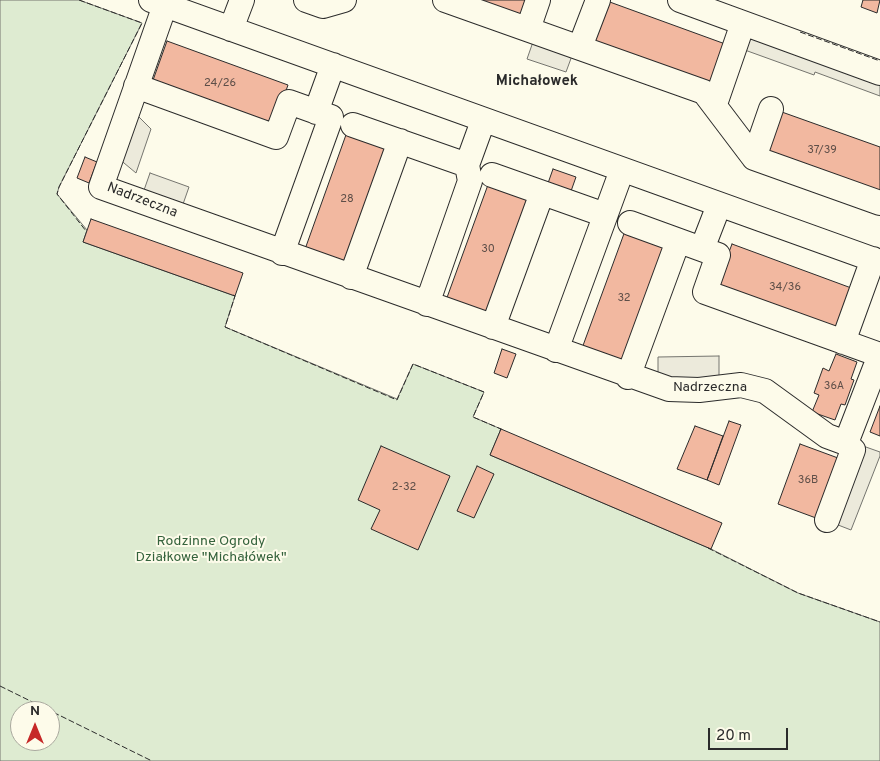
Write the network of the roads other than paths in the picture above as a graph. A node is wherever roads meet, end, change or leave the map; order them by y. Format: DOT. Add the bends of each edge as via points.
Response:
graph roads {
  1 [pos="242,0"];
  2 [pos="445,0"];
  3 [pos="538,0"];
  4 [pos="598,0"];
  5 [pos="680,0"];
  6 [pos="158,2"];
  7 [pos="743,23"];
  8 [pos="231,29"];
  9 [pos="528,29"];
  10 [pos="580,47"];
  11 [pos="333,65"];
  12 [pos="880,73"];
  13 [pos="136,86"];
  14 [pos="715,104"];
  15 [pos="771,109"];
  16 [pos="316,112"];
  17 [pos="483,121"];
  18 [pos="353,124"];
  19 [pos="400,141"];
  20 [pos="754,158"];
  21 [pos="467,165"];
  22 [pos="622,170"];
  23 [pos="492,175"];
  24 [pos="542,193"];
  25 [pos="880,203"];
  26 [pos="719,205"];
  27 [pos="605,215"];
  28 [pos="630,224"];
  29 [pos="678,241"];
  30 [pos="702,249"];
  31 [pos="282,253"];
  32 [pos="876,260"];
  33 [pos="351,277"];
  34 [pos="427,304"];
  35 [pos="493,327"];
  36 [pos="843,342"];
  37 [pos="556,350"];
  38 [pos="878,368"];
  39 [pos="628,377"];
  40 [pos="846,443"];
  41 [pos="827,520"];
  1 -- 8 [label="street"];
  2 -- 9 [label="street"];
  3 -- 9 [label="street"];
  4 -- 10 [label="street"];
  5 -- 7 [label="street"];
  6 -- 8 [label="street, Nadrzeczna"];
  6 -- 13 [label="street, Nadrzeczna"];
  7 -- 12 [label="street"];
  7 -- 14 [label="street"];
  8 -- 11 [label="street, Nadrzeczna"];
  9 -- 10 [label="street"];
  10 -- 14 [label="street" via="704,92"];
  11 -- 16 [label="street"];
  11 -- 17 [label="street, Nadrzeczna"];
  13 -- 16 [label="street" via="276,138 289,102"];
  13 -- 31 [label="street, Nadrzeczna" via="101,187"];
  14 -- 20 [label="street"];
  15 -- 20 [label="street"];
  16 -- 31 [label="street" via="332,117"];
  17 -- 21 [label="street"];
  17 -- 22 [label="street, Nadrzeczna"];
  18 -- 19 [label="street"];
  19 -- 21 [label="street"];
  19 -- 33 [label="street"];
  20 -- 25 [label="street"];
  21 -- 34 [label="street" via="470,181"];
  22 -- 26 [label="street, Nadrzeczna"];
  22 -- 27 [label="street"];
  23 -- 24 [label="street"];
  24 -- 27 [label="street"];
  24 -- 35 [label="street"];
  26 -- 30 [label="street"];
  26 -- 32 [label="street, Nadrzeczna"];
  27 -- 37 [label="street"];
  28 -- 29 [label="street"];
  29 -- 30 [label="street"];
  29 -- 39 [label="street"];
  30 -- 36 [label="street" via="718,255 705,292"];
  31 -- 33 [label="street, Nadrzeczna"];
  32 -- 36 [label="street, Nadrzeczna"];
  33 -- 34 [label="street, Nadrzeczna"];
  34 -- 35 [label="street, Nadrzeczna"];
  35 -- 37 [label="street, Nadrzeczna"];
  36 -- 38 [label="street" via="880,355"];
  37 -- 39 [label="street, Nadrzeczna"];
  38 -- 40 [label="street"];
  39 -- 40 [label="street, Nadrzeczna" via="669,389 699,390 741,385 765,391 828,436"];
  40 -- 41 [label="street" via="853,450"];
}
